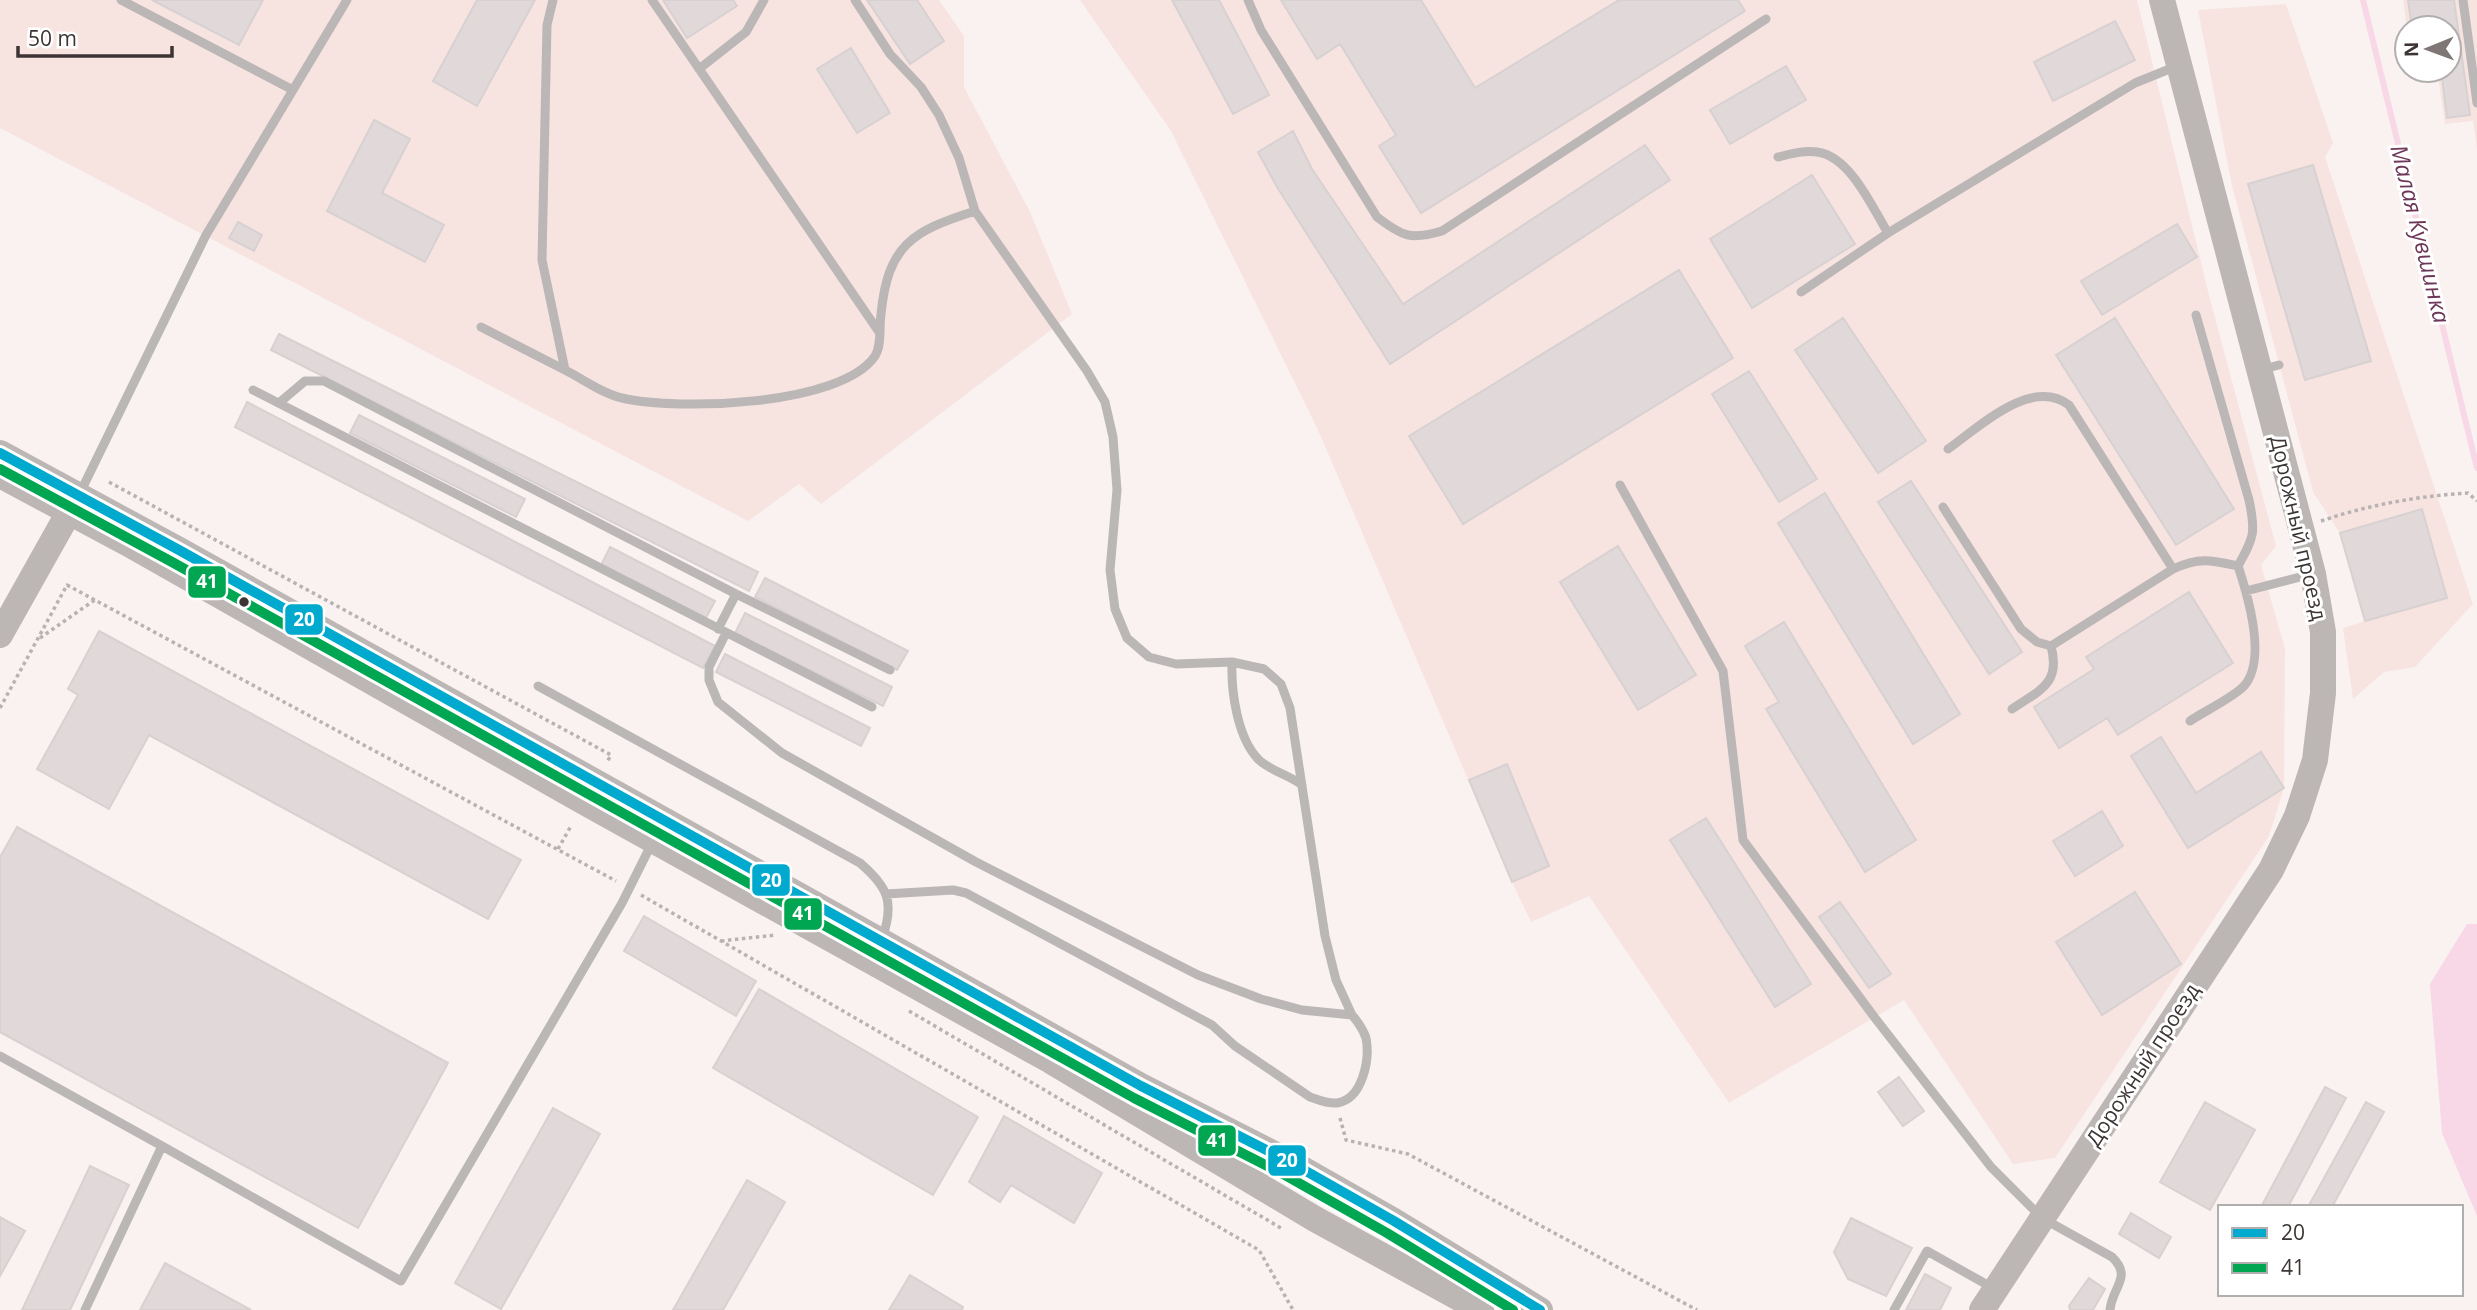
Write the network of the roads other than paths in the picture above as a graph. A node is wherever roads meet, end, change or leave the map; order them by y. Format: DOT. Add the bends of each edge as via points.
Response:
graph roads {
  1 [pos="121,0"];
  2 [pos="347,0"];
  3 [pos="554,0"];
  4 [pos="652,0"];
  5 [pos="764,0"];
  6 [pos="855,0"];
  7 [pos="1248,0"];
  8 [pos="2162,0"];
  9 [pos="2463,0"];
  10 [pos="1766,19"];
  11 [pos="2178,65"];
  12 [pos="699,69"];
  13 [pos="293,90"];
  14 [pos="2477,103"];
  15 [pos="1778,157"];
  16 [pos="975,211"];
  17 [pos="1888,233"];
  18 [pos="1801,292"];
  19 [pos="2196,315"];
  20 [pos="481,327"];
  21 [pos="879,332"];
  22 [pos="565,370"];
  23 [pos="253,390"];
  24 [pos="279,403"];
  25 [pos="1948,449"];
  26 [pos="0,453"];
  27 [pos="0,475"];
  28 [pos="1620,485"];
  29 [pos="74,503"];
  30 [pos="1943,507"];
  31 [pos="2238,566"];
  32 [pos="2173,569"];
  33 [pos="2314,574"];
  34 [pos="2246,591"];
  35 [pos="736,594"];
  36 [pos="722,631"];
  37 [pos="0,635"];
  38 [pos="2051,646"];
  39 [pos="1232,662"];
  40 [pos="890,670"];
  41 [pos="538,686"];
  42 [pos="872,707"];
  43 [pos="2012,709"];
  44 [pos="2190,721"];
  45 [pos="1302,785"];
  46 [pos="658,829"];
  47 [pos="887,894"];
  48 [pos="875,950"];
  49 [pos="1352,1014"];
  50 [pos="0,1056"];
  51 [pos="162,1146"];
  52 [pos="2042,1218"];
  53 [pos="1988,1300"];
  54 [pos="85,1310"];
  55 [pos="1480,1310"];
  56 [pos="1541,1310"];
  57 [pos="1894,1310"];
  58 [pos="2110,1310"];
  1 -- 13 [label="lane"];
  2 -- 13 [label="lane"];
  3 -- 22 [label="lane" via="547,25 542,260"];
  4 -- 12 [label="lane"];
  5 -- 12 [label="lane" via="746,32"];
  6 -- 16 [label="lane" via="890,54 921,87 939,115 959,158"];
  7 -- 10 [label="lane" via="1261,30 1377,217 1400,234 1421,237 1442,231"];
  8 -- 11 [label="main road, Дорожный проезд"];
  9 -- 14 [label="lane"];
  11 -- 17 [label="lane" via="2134,83"];
  11 -- 33 [label="main road, Дорожный проезд" via="2269,367"];
  12 -- 21 [label="lane"];
  13 -- 29 [label="lane" via="206,235"];
  15 -- 17 [label="lane" via="1818,152 1833,158 1848,169"];
  16 -- 21 [label="lane" via="936,224 908,241 892,263"];
  16 -- 39 [label="lane" via="1105,402 1117,491 1110,570 1115,610 1127,638 1149,657 1176,664"];
  17 -- 18 [label="lane"];
  19 -- 31 [label="lane" via="2253,520 2252,540"];
  20 -- 22 [label="lane"];
  21 -- 22 [label="lane" via="875,356 852,377 794,396 716,404 643,403 618,398"];
  23 -- 24 [label="lane"];
  24 -- 35 [label="lane" via="305,381 324,381"];
  24 -- 36 [label="lane"];
  25 -- 32 [label="lane" via="2008,406 2041,396 2060,398"];
  26 -- 29 [label="main road"];
  27 -- 29 [label="main road"];
  28 -- 52 [label="lane" via="1723,671 1743,839 1991,1167"];
  29 -- 37 [label="main road"];
  29 -- 46 [label="main road"];
  30 -- 38 [label="lane" via="2021,629"];
  31 -- 32 [label="lane" via="2206,559"];
  31 -- 34 [label="lane"];
  32 -- 38 [label="lane"];
  33 -- 34 [label="lane"];
  33 -- 52 [label="main road, Дорожный проезд" via="2323,632 2323,694 2315,760 2297,817 2271,870"];
  34 -- 44 [label="lane" via="2256,652 2252,673 2243,687"];
  35 -- 36 [label="lane"];
  35 -- 40 [label="lane"];
  36 -- 42 [label="lane"];
  36 -- 49 [label="lane" via="709,667 718,702 782,753 976,862 1198,975 1302,1010"];
  38 -- 43 [label="lane" via="2053,676 2045,687"];
  39 -- 45 [label="lane" via="1233,698 1246,741 1258,759"];
  39 -- 45 [label="lane" via="1264,669 1281,684 1290,708"];
  41 -- 47 [label="lane" via="860,863 879,879"];
  45 -- 49 [label="lane" via="1325,936 1336,979"];
  46 -- 48 [label="main road"];
  46 -- 51 [label="lane" via="622,903 401,1281"];
  47 -- 48 [label="lane" via="887,925"];
  47 -- 49 [label="lane" via="966,892 1212,1025 1235,1046 1324,1102 1346,1100 1364,1074 1365,1037"];
  48 -- 55 [label="main road" via="1315,1219"];
  48 -- 56 [label="main road" via="1348,1195"];
  50 -- 51 [label="lane"];
  51 -- 54 [label="lane"];
  52 -- 53 [label="main road, Дорожный проезд"];
  52 -- 58 [label="lane" via="2120,1265"];
  53 -- 57 [label="lane" via="1927,1251"];
}
